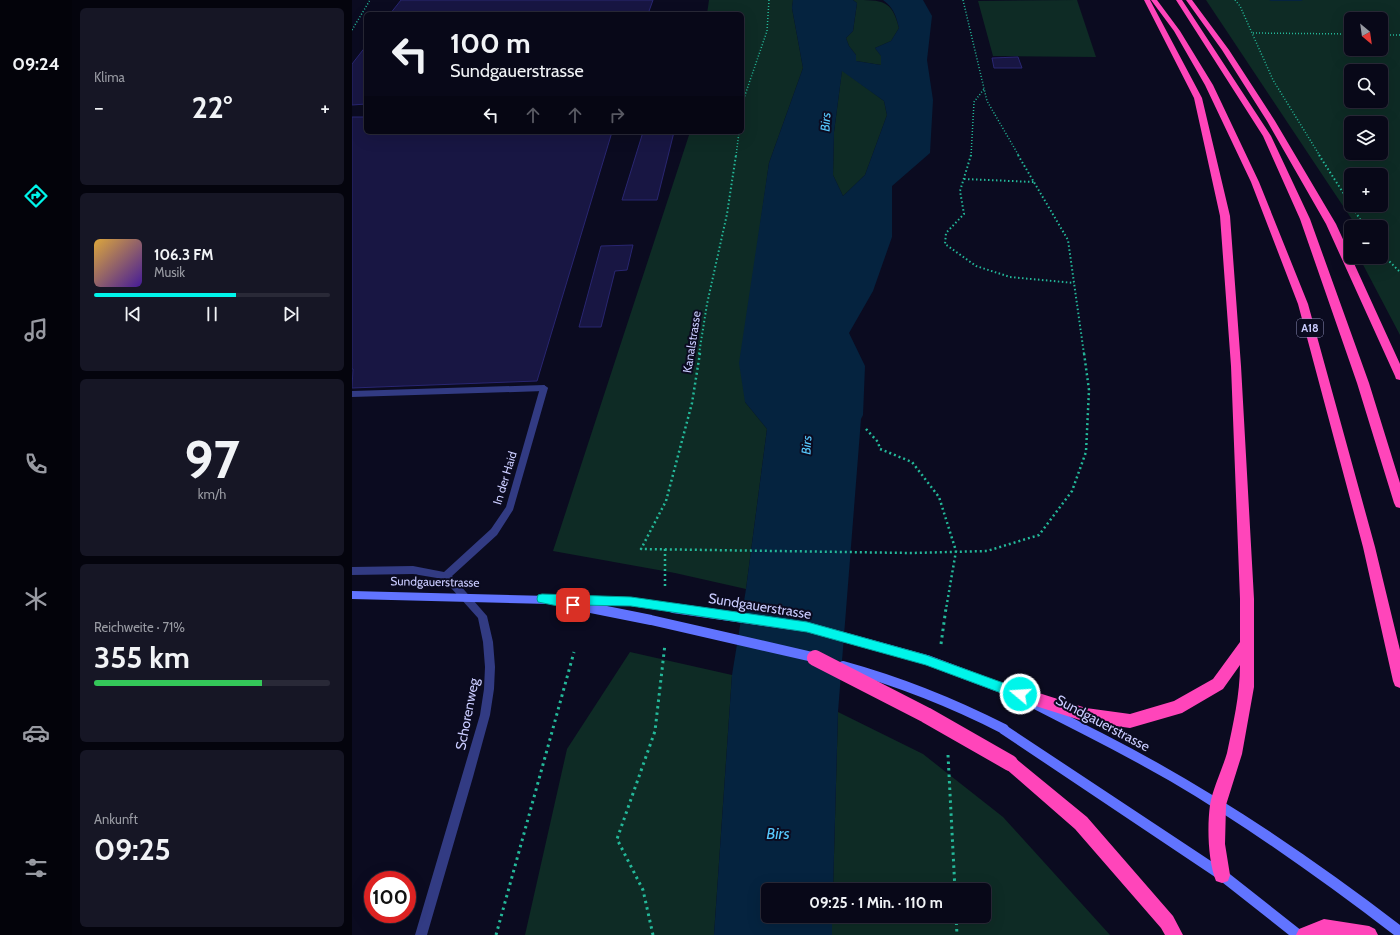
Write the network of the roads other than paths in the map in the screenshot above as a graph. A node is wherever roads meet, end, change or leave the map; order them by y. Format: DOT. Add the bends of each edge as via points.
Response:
graph roads {
  1 [pos="1147,0"];
  2 [pos="1154,0"];
  3 [pos="1179,0"];
  4 [pos="1189,0"];
  5 [pos="1400,376"];
  6 [pos="352,394"];
  7 [pos="1400,503"];
  8 [pos="352,571"];
  9 [pos="446,576"];
  10 [pos="352,595"];
  11 [pos="542,599"];
  12 [pos="1246,645"];
  13 [pos="815,658"];
  14 [pos="1400,681"];
  15 [pos="1007,690"];
  16 [pos="1218,805"];
  17 [pos="1222,875"];
  18 [pos="1400,932"];
  19 [pos="421,935"];
  20 [pos="1174,935"];
  21 [pos="1298,935"];
  22 [pos="1305,935"];
  23 [pos="1369,935"];
  1 -- 12 [label="highway" via="1198,98 1225,216 1237,382 1247,599"];
  2 -- 14 [label="highway, A18" via="1177,31 1208,85 1255,182 1303,304 1369,547"];
  3 -- 7 [label="highway, A18" via="1267,136 1305,219 1363,383"];
  4 -- 5 [label="highway" via="1271,121 1331,224"];
  6 -- 9 [label="street, In der Haid" via="544,388 510,508 494,532"];
  8 -- 9 [label="street" via="413,570"];
  9 -- 19 [label="street, Schorenweg" via="482,616 488,642 489,689 468,777"];
  10 -- 11 [label="main road, Sundgauerstrasse, bridge"];
  11 -- 13 [label="main road, Sundgauerstrasse, bridge" via="651,620"];
  11 -- 15 [label="main road, Sundgauerstrasse, bridge" via="631,602 807,627 926,660"];
  12 -- 15 [label="highway" via="1218,684 1177,708 1130,721 1086,715"];
  12 -- 16 [label="highway" via="1247,687 1234,754"];
  13 -- 17 [label="main road, Sundgauerstrasse, bridge" via="892,680 965,709 1004,729"];
  13 -- 20 [label="highway, bridge" via="926,716 1010,764 1081,823 1167,922"];
  15 -- 16 [label="main road, Sundgauerstrasse" via="1141,760"];
  16 -- 17 [label="highway" via="1217,844"];
  16 -- 18 [label="main road, Sundgauerstrasse"];
  17 -- 21 [label="main road, Sundgauerstrasse"];
  22 -- 23 [label="highway" via="1324,928"];
}
